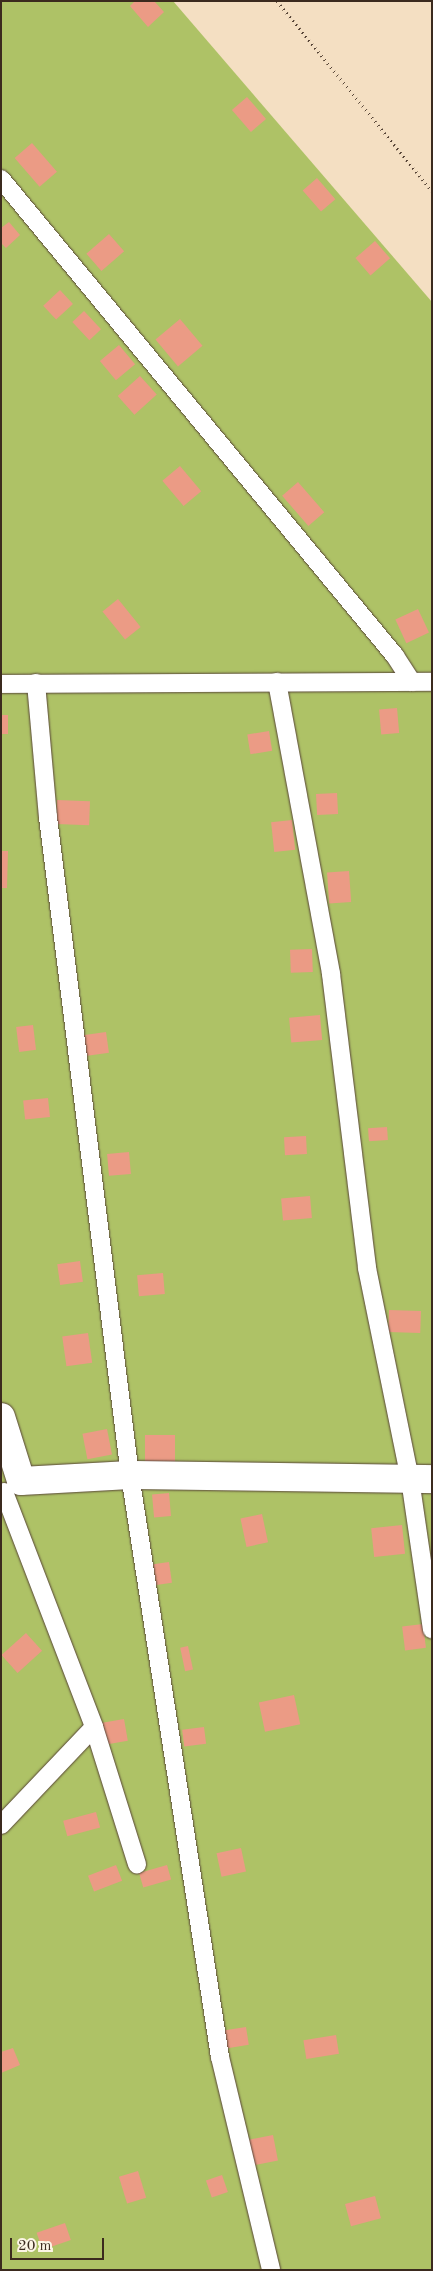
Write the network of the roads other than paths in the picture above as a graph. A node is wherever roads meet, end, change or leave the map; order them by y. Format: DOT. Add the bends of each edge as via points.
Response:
graph roads {
  1 [pos="1,179"];
  2 [pos="277,682"];
  3 [pos="412,682"];
  4 [pos="432,682"];
  5 [pos="36,683"];
  6 [pos="1,684"];
  7 [pos="1,1416"];
  8 [pos="130,1475"];
  9 [pos="421,1479"];
  10 [pos="9,1489"];
  11 [pos="432,1629"];
  12 [pos="94,1727"];
  13 [pos="1,1825"];
  14 [pos="137,1864"];
  15 [pos="271,2270"];
  1 -- 3 [label="lane" via="395,656"];
  2 -- 3 [label="lane"];
  2 -- 5 [label="lane"];
  2 -- 9 [label="lane" via="331,974 367,1268"];
  3 -- 4 [label="lane"];
  5 -- 6 [label="lane"];
  5 -- 8 [label="lane" via="48,817"];
  7 -- 10 [label="street"];
  8 -- 9 [label="street"];
  8 -- 10 [label="street"];
  8 -- 15 [label="lane" via="220,2057"];
  9 -- 11 [label="lane"];
  10 -- 12 [label="lane"];
  12 -- 13 [label="lane"];
  12 -- 14 [label="lane"];
}
